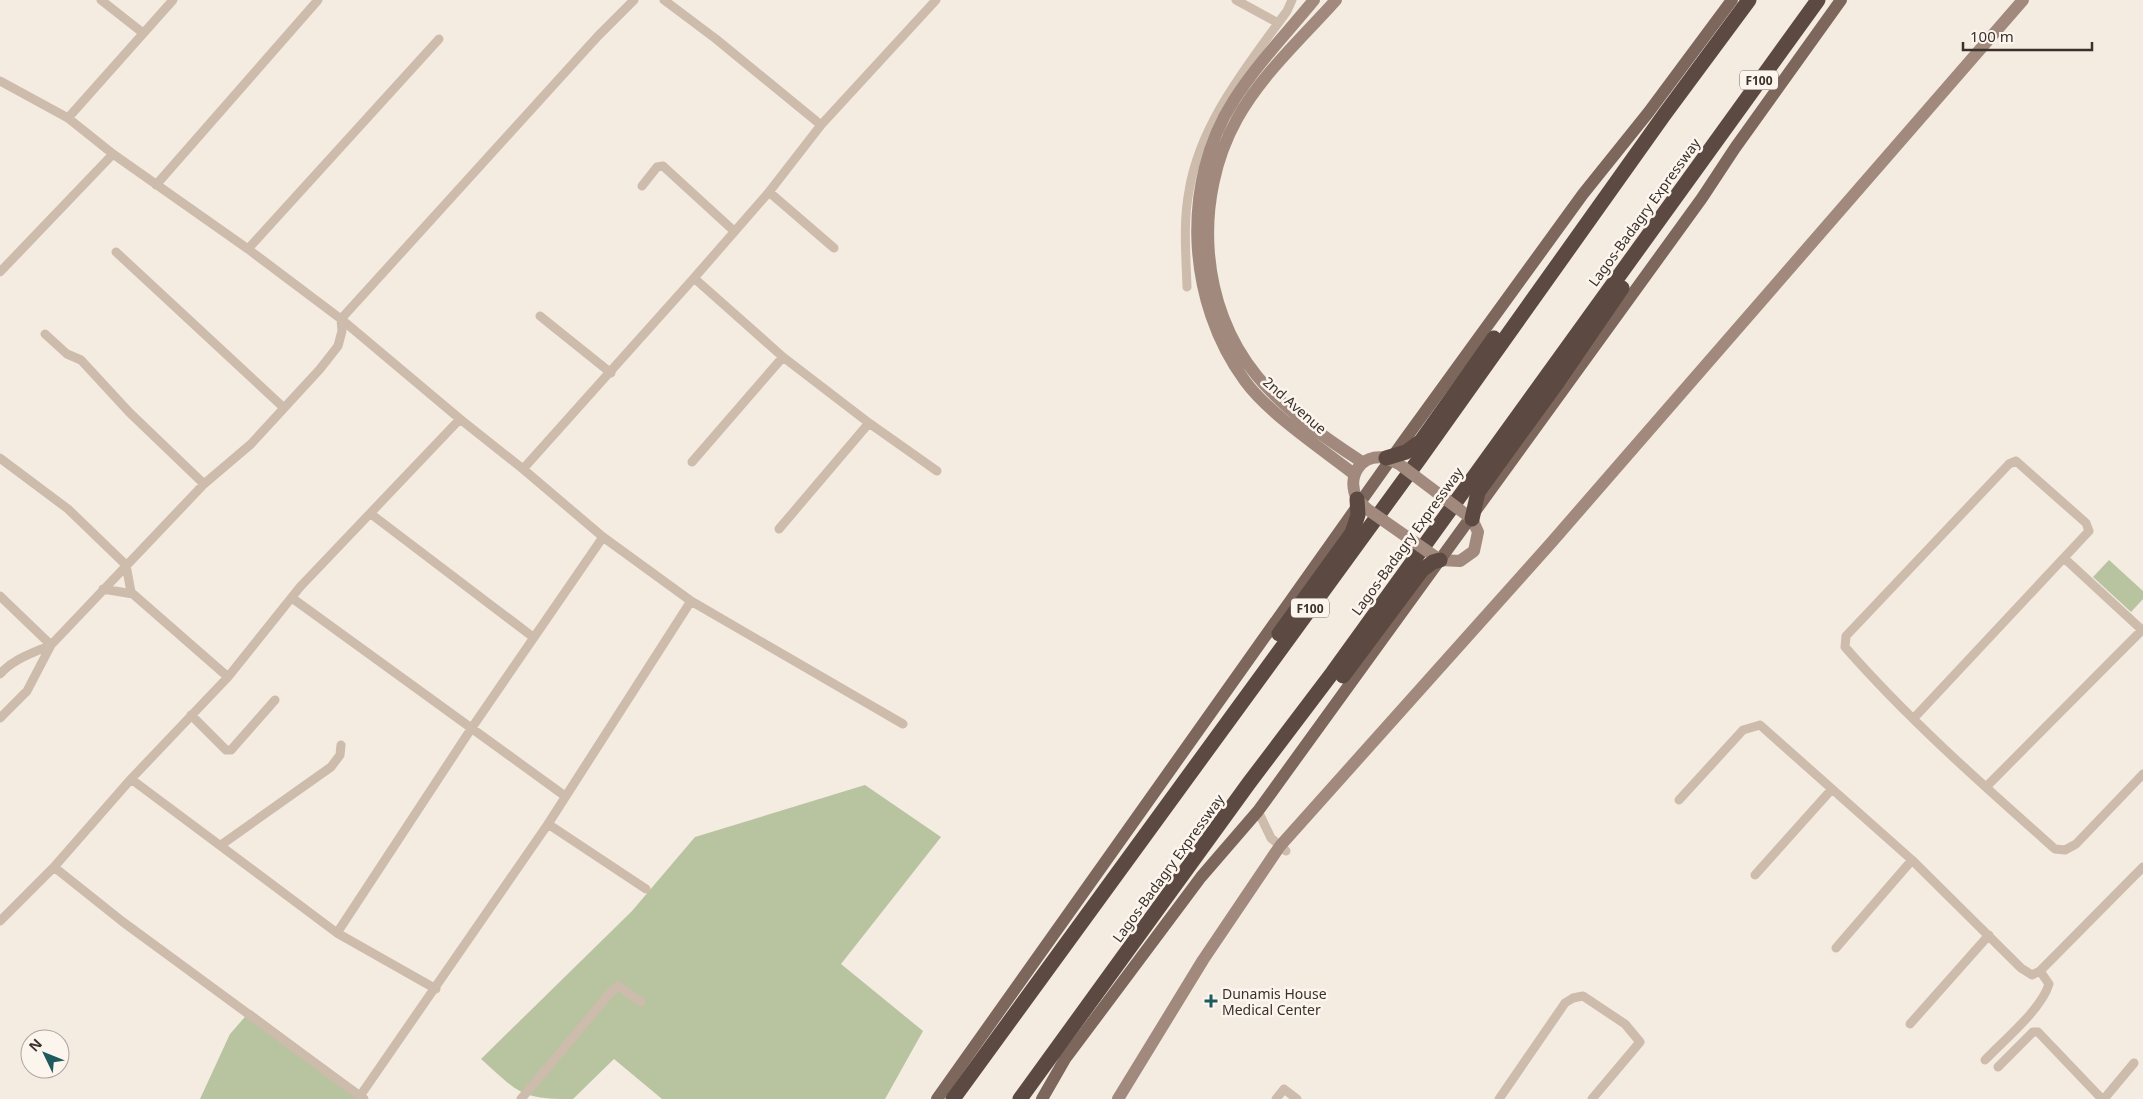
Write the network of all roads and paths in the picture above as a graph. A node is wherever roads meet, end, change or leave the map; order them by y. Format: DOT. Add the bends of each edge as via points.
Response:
graph roads {
  1 [pos="101,0"];
  2 [pos="173,0"];
  3 [pos="318,0"];
  4 [pos="634,0"];
  5 [pos="664,0"];
  6 [pos="936,0"];
  7 [pos="1236,0"];
  8 [pos="1292,0"];
  9 [pos="1314,0"];
  10 [pos="1336,0"];
  11 [pos="1732,0"];
  12 [pos="1749,0"];
  13 [pos="1818,0"];
  14 [pos="1841,0"];
  15 [pos="2023,0"];
  16 [pos="2030,0"];
  17 [pos="1278,22"];
  18 [pos="143,33"];
  19 [pos="440,39"];
  20 [pos="0,81"];
  21 [pos="1664,115"];
  22 [pos="68,118"];
  23 [pos="821,125"];
  24 [pos="113,154"];
  25 [pos="1702,162"];
  26 [pos="156,185"];
  27 [pos="642,186"];
  28 [pos="769,192"];
  29 [pos="734,231"];
  30 [pos="834,248"];
  31 [pos="248,249"];
  32 [pos="116,252"];
  33 [pos="0,272"];
  34 [pos="1206,275"];
  35 [pos="694,278"];
  36 [pos="1187,287"];
  37 [pos="540,316"];
  38 [pos="341,319"];
  39 [pos="45,334"];
  40 [pos="783,357"];
  41 [pos="611,373"];
  42 [pos="283,407"];
  43 [pos="460,420"];
  44 [pos="869,423"];
  45 [pos="0,458"];
  46 [pos="1386,458"];
  47 [pos="692,462"];
  48 [pos="1362,462"];
  49 [pos="523,469"];
  50 [pos="936,471"];
  51 [pos="1354,474"];
  52 [pos="204,484"];
  53 [pos="1357,499"];
  54 [pos="371,514"];
  55 [pos="1472,519"];
  56 [pos="779,529"];
  57 [pos="603,537"];
  58 [pos="2064,558"];
  59 [pos="1440,560"];
  60 [pos="126,565"];
  61 [pos="103,589"];
  62 [pos="131,592"];
  63 [pos="0,596"];
  64 [pos="292,598"];
  65 [pos="692,601"];
  66 [pos="2142,630"];
  67 [pos="533,637"];
  68 [pos="51,645"];
  69 [pos="0,674"];
  70 [pos="228,676"];
  71 [pos="275,700"];
  72 [pos="191,715"];
  73 [pos="0,718"];
  74 [pos="1914,718"];
  75 [pos="903,724"];
  76 [pos="470,729"];
  77 [pos="341,745"];
  78 [pos="2143,774"];
  79 [pos="131,780"];
  80 [pos="1986,787"];
  81 [pos="1832,788"];
  82 [pos="565,796"];
  83 [pos="1678,800"];
  84 [pos="1258,812"];
  85 [pos="548,824"];
  86 [pos="221,845"];
  87 [pos="1283,848"];
  88 [pos="1912,860"];
  89 [pos="54,867"];
  90 [pos="2143,868"];
  91 [pos="1755,875"];
  92 [pos="646,889"];
  93 [pos="1093,909"];
  94 [pos="0,921"];
  95 [pos="1147,925"];
  96 [pos="337,933"];
  97 [pos="1989,935"];
  98 [pos="1836,948"];
  99 [pos="2040,971"];
  100 [pos="436,990"];
  101 [pos="641,1002"];
  102 [pos="1910,1024"];
  103 [pos="1985,1060"];
  104 [pos="2134,1063"];
  105 [pos="1998,1068"];
  106 [pos="362,1098"];
  107 [pos="520,1099"];
  108 [pos="937,1099"];
  109 [pos="953,1099"];
  110 [pos="1020,1099"];
  111 [pos="1042,1099"];
  112 [pos="1118,1099"];
  113 [pos="1125,1099"];
  114 [pos="1276,1099"];
  115 [pos="1297,1099"];
  116 [pos="1499,1099"];
  117 [pos="1592,1099"];
  118 [pos="2103,1099"];
  1 -- 18 [label="street"];
  2 -- 18 [label="street"];
  3 -- 26 [label="street"];
  4 -- 38 [label="street"];
  5 -- 23 [label="street"];
  6 -- 23 [label="street"];
  7 -- 17 [label="street"];
  8 -- 17 [label="street"];
  9 -- 34 [label="main road, 2nd Avenue" via="1233,101 1209,153 1197,220"];
  10 -- 34 [label="main road, 2nd Avenue" via="1252,94 1224,143 1215,170"];
  11 -- 108 [label="main road" via="1577,202 1409,434"];
  12 -- 21 [label="highway, F100"];
  13 -- 25 [label="highway, Lagos-Badagry Expressway / F100"];
  14 -- 84 [label="main road" via="1702,198"];
  15 -- 87 [label="main road"];
  16 -- 87 [label="main road" via="1555,547"];
  17 -- 36 [label="street" via="1217,114 1200,149 1188,191"];
  18 -- 22 [label="street"];
  19 -- 31 [label="street"];
  20 -- 22 [label="street"];
  21 -- 46 [label="highway, bridge" via="1588,210 1421,441 1406,452"];
  21 -- 93 [label="highway, F100"];
  22 -- 24 [label="street"];
  23 -- 28 [label="street"];
  24 -- 26 [label="street"];
  24 -- 33 [label="street"];
  25 -- 55 [label="highway, bridge" via="1557,383 1478,492"];
  25 -- 95 [label="highway, Lagos-Badagry Expressway / F100"];
  26 -- 31 [label="street"];
  27 -- 29 [label="street" via="657,167 663,166"];
  28 -- 29 [label="street"];
  28 -- 30 [label="street"];
  29 -- 35 [label="street"];
  31 -- 38 [label="street"];
  32 -- 42 [label="street"];
  34 -- 48 [label="main road, 2nd Avenue" via="1238,349 1256,376 1277,398"];
  34 -- 51 [label="main road, 2nd Avenue" via="1210,316 1226,352 1246,382 1269,406"];
  35 -- 40 [label="street"];
  35 -- 41 [label="street"];
  37 -- 41 [label="street"];
  38 -- 42 [label="street" via="338,346"];
  38 -- 43 [label="street"];
  39 -- 52 [label="street" via="67,354 81,360 129,412"];
  40 -- 44 [label="street"];
  40 -- 47 [label="street"];
  41 -- 49 [label="street"];
  42 -- 52 [label="street" via="251,444"];
  43 -- 49 [label="street"];
  43 -- 54 [label="street"];
  44 -- 50 [label="street"];
  44 -- 56 [label="street"];
  45 -- 60 [label="street" via="68,509"];
  46 -- 48 [label="main road" via="1372,457"];
  46 -- 55 [label="main road, bridge" via="1399,464"];
  48 -- 51 [label="main road"];
  49 -- 57 [label="street"];
  51 -- 53 [label="main road" via="1352,486"];
  52 -- 60 [label="street"];
  53 -- 59 [label="main road, bridge" via="1367,510"];
  53 -- 93 [label="highway, bridge" via="1358,515 1352,532 1198,749"];
  54 -- 64 [label="street"];
  54 -- 67 [label="street"];
  55 -- 59 [label="main road" via="1478,532 1474,550 1460,561"];
  57 -- 65 [label="street"];
  57 -- 67 [label="street"];
  58 -- 66 [label="street"];
  58 -- 74 [label="street"];
  58 -- 74 [label="street" via="2088,531 2086,523 2023,465 2016,461 2009,464 1846,636 1845,648"];
  59 -- 95 [label="highway, bridge" via="1422,570 1258,789"];
  60 -- 61 [label="street"];
  60 -- 62 [label="street"];
  61 -- 62 [label="street"];
  61 -- 68 [label="street"];
  62 -- 70 [label="street"];
  63 -- 68 [label="street"];
  64 -- 70 [label="street"];
  64 -- 76 [label="street"];
  65 -- 75 [label="street"];
  65 -- 82 [label="street"];
  66 -- 80 [label="street"];
  67 -- 76 [label="street"];
  68 -- 69 [label="street" via="6,667"];
  68 -- 73 [label="street" via="27,691"];
  70 -- 72 [label="street"];
  71 -- 72 [label="street" via="230,750 226,750"];
  72 -- 79 [label="street"];
  74 -- 80 [label="street"];
  76 -- 82 [label="street"];
  76 -- 96 [label="street"];
  77 -- 86 [label="street" via="340,755 331,767"];
  78 -- 80 [label="street" via="2076,844 2065,850 2055,849"];
  79 -- 86 [label="street"];
  79 -- 89 [label="street"];
  81 -- 83 [label="street" via="1760,725 1743,730"];
  81 -- 88 [label="street"];
  81 -- 91 [label="street"];
  82 -- 85 [label="street"];
  84 -- 87 [label="street" via="1270,838"];
  84 -- 111 [label="main road" via="1201,877 1065,1059"];
  85 -- 92 [label="street"];
  85 -- 100 [label="street"];
  86 -- 96 [label="street"];
  87 -- 112 [label="main road" via="1203,960"];
  87 -- 113 [label="main road"];
  88 -- 97 [label="street"];
  88 -- 98 [label="street"];
  89 -- 94 [label="street"];
  89 -- 106 [label="street" via="123,922"];
  90 -- 99 [label="street"];
  93 -- 109 [label="highway, F100"];
  95 -- 110 [label="highway, Lagos-Badagry Expressway / F100"];
  96 -- 100 [label="street"];
  97 -- 99 [label="street" via="2028,974"];
  97 -- 102 [label="street"];
  99 -- 103 [label="street" via="2049,984 2046,993"];
  100 -- 106 [label="street"];
  101 -- 107 [label="street" via="618,986"];
  104 -- 118 [label="street"];
  105 -- 118 [label="street" via="2033,1032 2038,1032"];
  114 -- 115 [label="street" via="1284,1089"];
  116 -- 117 [label="street" via="1565,1003 1583,996 1625,1024 1640,1042"];
}
